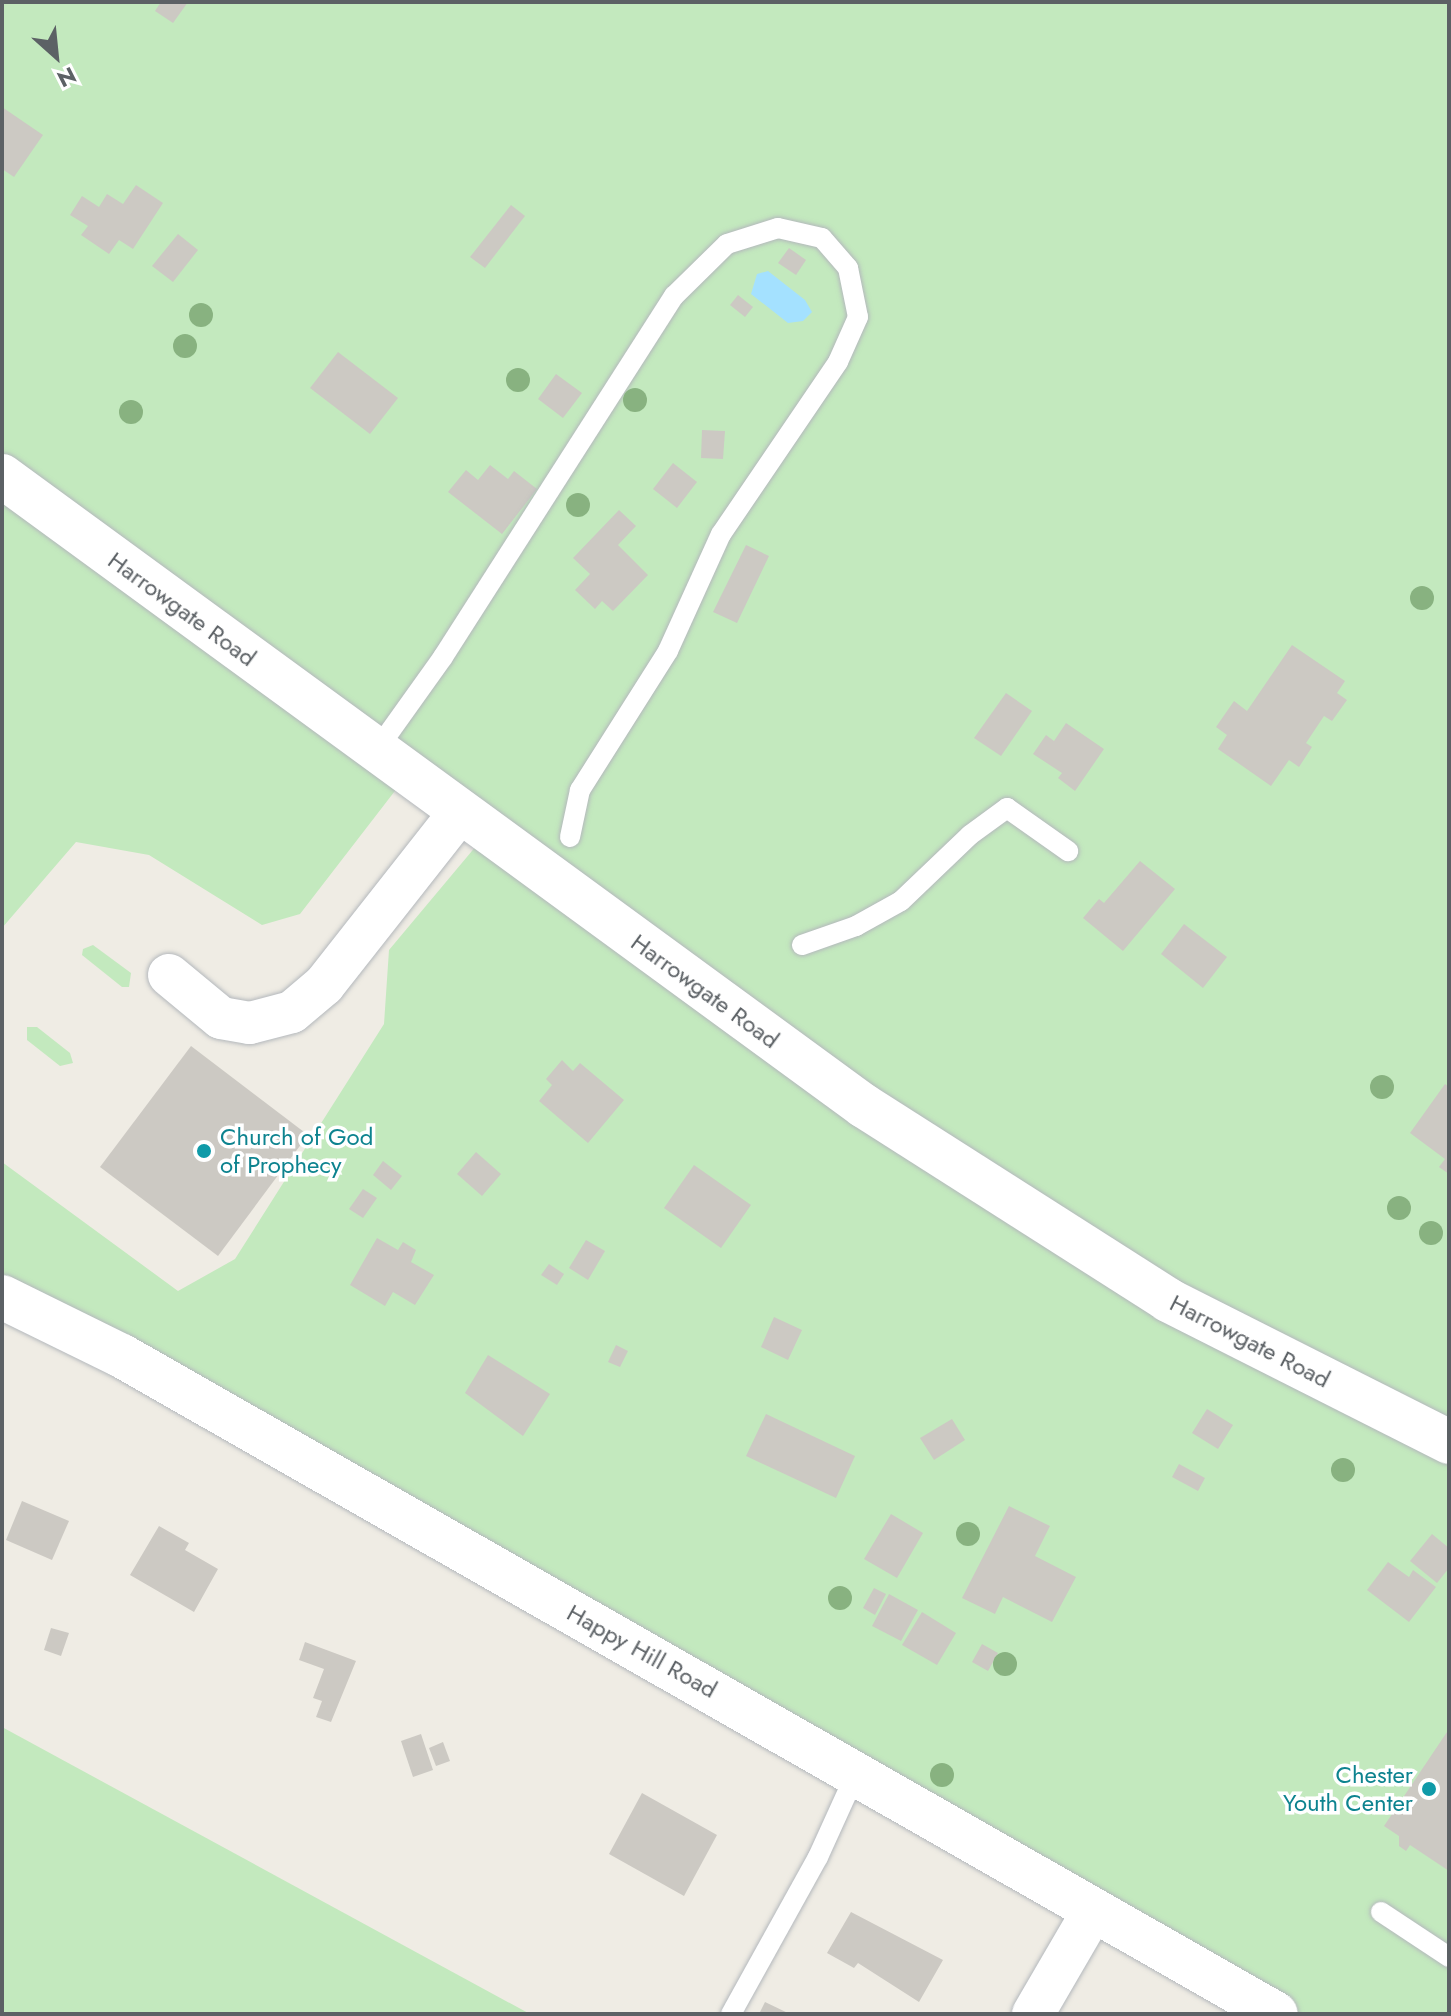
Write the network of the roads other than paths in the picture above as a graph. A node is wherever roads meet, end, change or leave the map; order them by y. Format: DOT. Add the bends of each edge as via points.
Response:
graph roads {
  1 [pos="2,476"];
  2 [pos="376,751"];
  3 [pos="460,812"];
  4 [pos="570,837"];
  5 [pos="1068,851"];
  6 [pos="802,945"];
  7 [pos="169,975"];
  8 [pos="2,1297"];
  9 [pos="1449,1442"];
  10 [pos="857,1771"];
  11 [pos="1094,1909"];
  12 [pos="1381,1912"];
  13 [pos="1449,1957"];
  14 [pos="731,2014"];
  15 [pos="1033,2014"];
  16 [pos="1276,2014"];
  1 -- 2 [label="main road, Harrowgate Road"];
  2 -- 3 [label="main road, Harrowgate Road"];
  2 -- 4 [label="lane" via="443,657 674,296 727,244 778,228 822,238 848,268 858,317 838,362 721,534 668,651 580,790"];
  3 -- 7 [label="street" via="324,985 292,1012 250,1023 221,1018"];
  3 -- 9 [label="main road, Harrowgate Road" via="864,1106 1052,1230 1168,1300"];
  5 -- 6 [label="lane" via="1007,808 970,835 901,901 856,926"];
  8 -- 10 [label="main road, Happy Hill Road" via="122,1356"];
  10 -- 11 [label="main road, Happy Hill Road"];
  10 -- 14 [label="lane" via="818,1857"];
  11 -- 15 [label="street"];
  11 -- 16 [label="main road, Happy Hill Road"];
  12 -- 13 [label="lane"];
}
